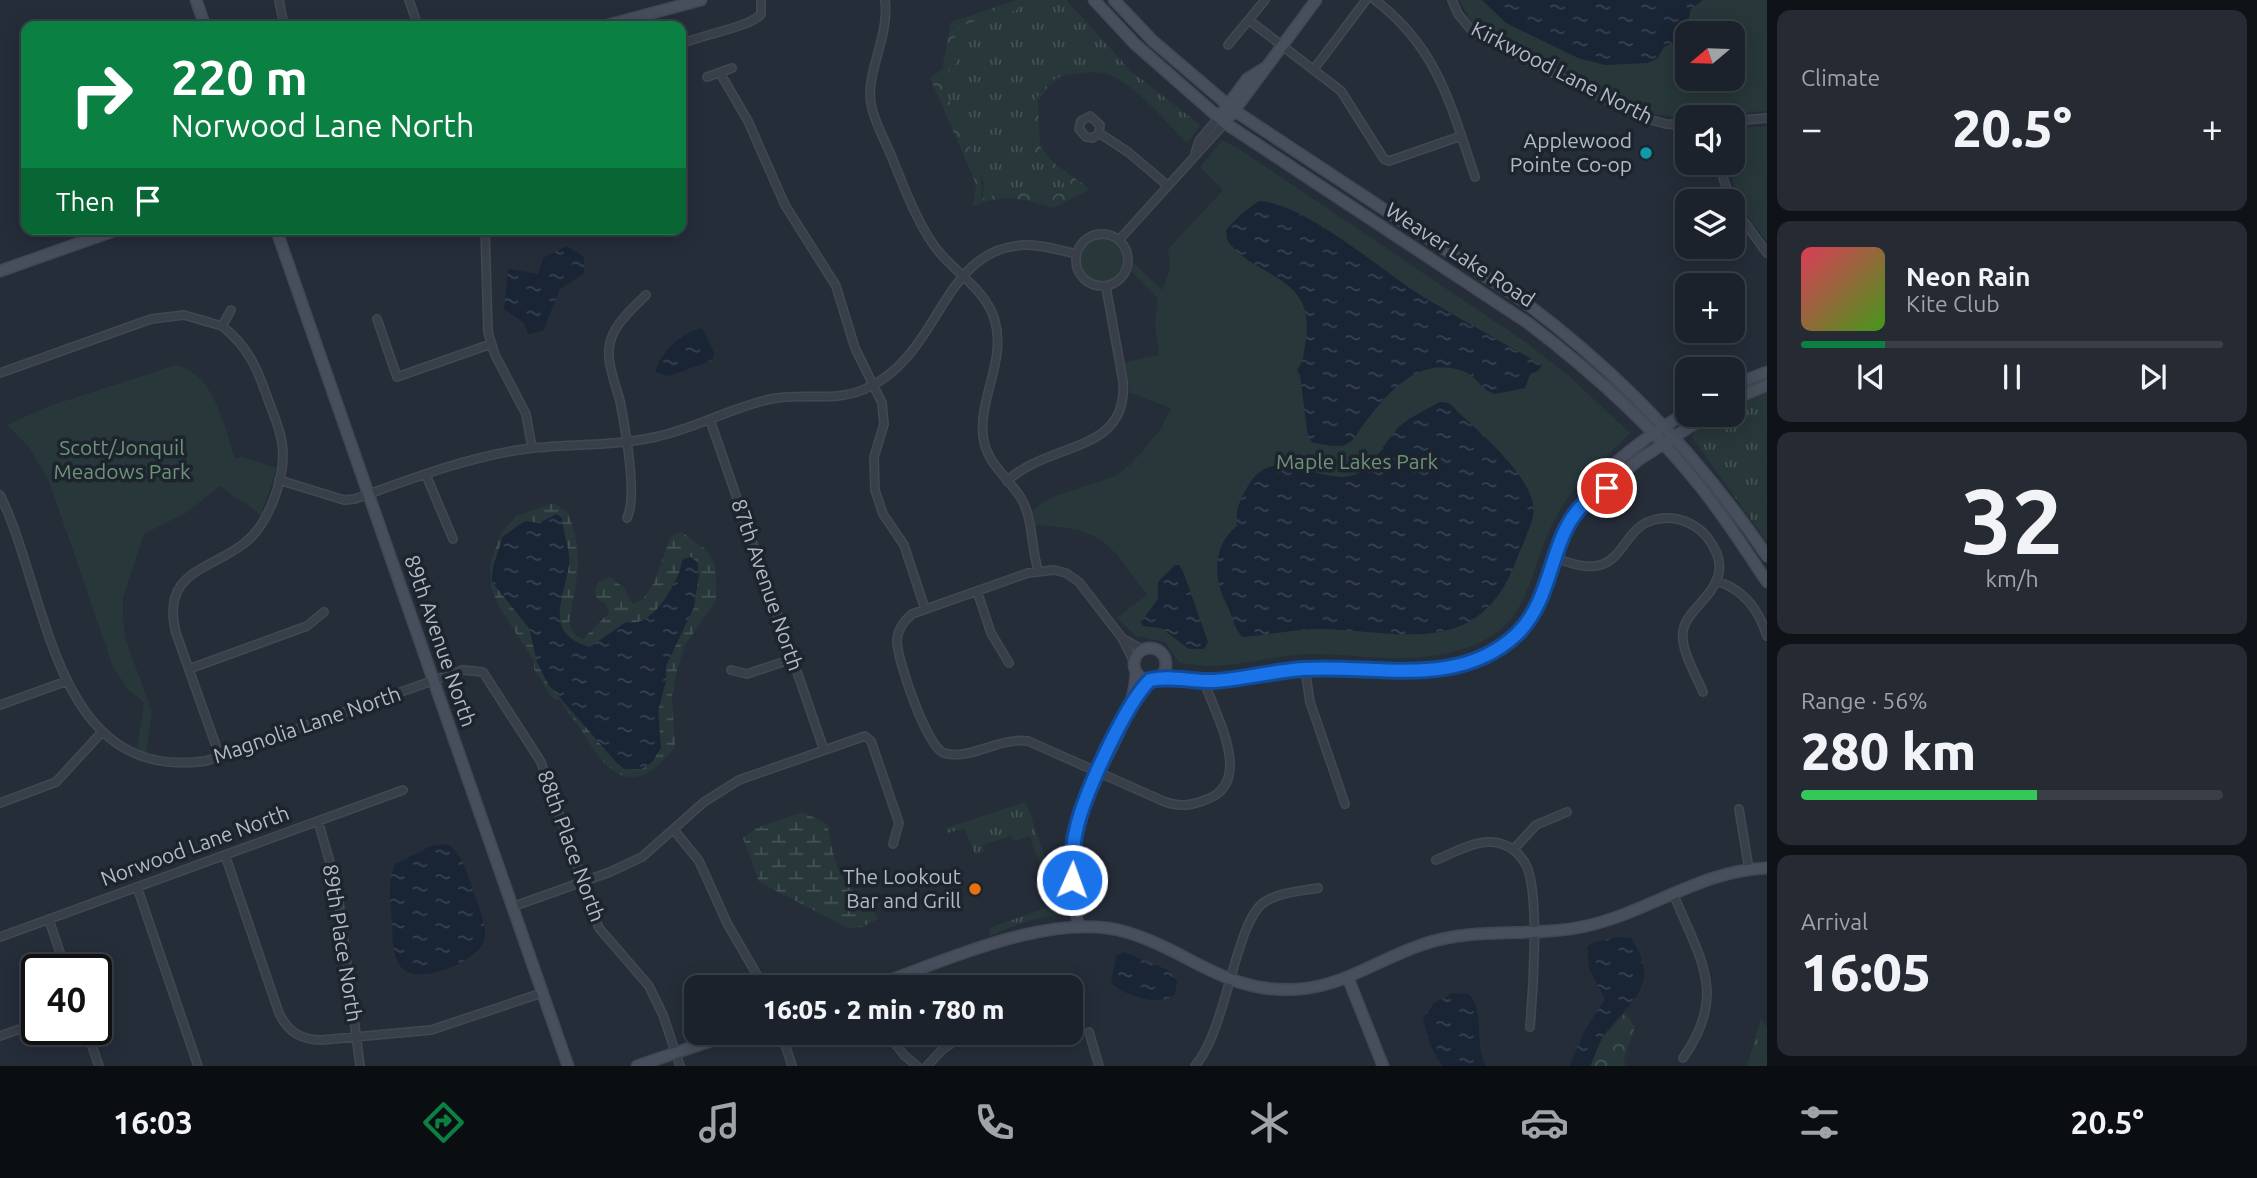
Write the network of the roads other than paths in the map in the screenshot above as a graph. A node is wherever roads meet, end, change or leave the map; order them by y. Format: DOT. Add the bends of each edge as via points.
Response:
graph roads {
  1 [pos="196,0"];
  2 [pos="279,0"];
  3 [pos="409,0"];
  4 [pos="701,0"];
  5 [pos="761,0"];
  6 [pos="885,0"];
  7 [pos="1094,0"];
  8 [pos="1114,0"];
  9 [pos="1265,0"];
  10 [pos="1316,0"];
  11 [pos="1366,0"];
  12 [pos="1376,0"];
  13 [pos="1452,0"];
  14 [pos="686,3"];
  15 [pos="203,21"];
  16 [pos="283,21"];
  17 [pos="416,21"];
  18 [pos="622,21"];
  19 [pos="1250,21"];
  20 [pos="686,42"];
  21 [pos="1228,45"];
  22 [pos="1282,45"];
  23 [pos="732,68"];
  24 [pos="1314,69"];
  25 [pos="720,73"];
  26 [pos="706,77"];
  27 [pos="1231,108"];
  28 [pos="1767,118"];
  29 [pos="1222,120"];
  30 [pos="1745,120"];
  31 [pos="1675,123"];
  32 [pos="1099,133"];
  33 [pos="1461,136"];
  34 [pos="1475,177"];
  35 [pos="1167,185"];
  36 [pos="1745,222"];
  37 [pos="102,235"];
  38 [pos="278,235"];
  39 [pos="486,235"];
  40 [pos="1119,240"];
  41 [pos="1767,253"];
  42 [pos="1076,254"];
  43 [pos="0,271"];
  44 [pos="962,275"];
  45 [pos="1106,286"];
  46 [pos="646,295"];
  47 [pos="231,310"];
  48 [pos="377,319"];
  49 [pos="222,326"];
  50 [pos="491,344"];
  51 [pos="1767,372"];
  52 [pos="0,373"];
  53 [pos="1745,380"];
  54 [pos="1767,385"];
  55 [pos="873,386"];
  56 [pos="1745,394"];
  57 [pos="1675,419"];
  58 [pos="710,420"];
  59 [pos="1666,425"];
  60 [pos="1689,427"];
  61 [pos="1653,433"];
  62 [pos="1675,436"];
  63 [pos="625,443"];
  64 [pos="1663,444"];
  65 [pos="532,448"];
  66 [pos="426,475"];
  67 [pos="279,480"];
  68 [pos="1007,481"];
  69 [pos="368,494"];
  70 [pos="0,495"];
  71 [pos="1586,501"];
  72 [pos="627,518"];
  73 [pos="453,539"];
  74 [pos="1767,556"];
  75 [pos="1556,558"];
  76 [pos="1038,570"];
  77 [pos="1717,582"];
  78 [pos="1767,582"];
  79 [pos="977,591"];
  80 [pos="925,609"];
  81 [pos="324,612"];
  82 [pos="1767,636"];
  83 [pos="1122,638"];
  84 [pos="1143,650"];
  85 [pos="792,659"];
  86 [pos="1166,662"];
  87 [pos="1009,663"];
  88 [pos="1135,667"];
  89 [pos="189,669"];
  90 [pos="1305,669"];
  91 [pos="731,670"];
  92 [pos="1184,678"];
  93 [pos="1154,679"];
  94 [pos="67,681"];
  95 [pos="433,681"];
  96 [pos="1204,681"];
  97 [pos="1703,692"];
  98 [pos="1133,699"];
  99 [pos="0,705"];
  100 [pos="102,733"];
  101 [pos="824,750"];
  102 [pos="220,757"];
  103 [pos="1099,772"];
  104 [pos="403,790"];
  105 [pos="0,803"];
  106 [pos="1345,804"];
  107 [pos="1738,810"];
  108 [pos="1567,812"];
  109 [pos="318,821"];
  110 [pos="674,830"];
  111 [pos="893,844"];
  112 [pos="1514,849"];
  113 [pos="225,855"];
  114 [pos="1436,860"];
  115 [pos="1767,868"];
  116 [pos="1749,869"];
  117 [pos="583,882"];
  118 [pos="137,887"];
  119 [pos="1318,888"];
  120 [pos="1673,893"];
  121 [pos="512,907"];
  122 [pos="48,919"];
  123 [pos="1078,926"];
  124 [pos="1532,931"];
  125 [pos="0,937"];
  126 [pos="60,954"];
  127 [pos="757,975"];
  128 [pos="906,975"];
  129 [pos="1348,978"];
  130 [pos="1232,981"];
  131 [pos="542,993"];
  132 [pos="1530,1027"];
  133 [pos="21,1029"];
  134 [pos="1089,1032"];
  135 [pos="0,1036"];
  136 [pos="356,1038"];
  137 [pos="92,1045"];
  138 [pos="699,1045"];
  139 [pos="785,1045"];
  140 [pos="897,1045"];
  141 [pos="949,1045"];
  142 [pos="676,1053"];
  143 [pos="1683,1058"];
  144 [pos="99,1066"];
  145 [pos="198,1066"];
  146 [pos="360,1066"];
  147 [pos="568,1066"];
  148 [pos="636,1066"];
  149 [pos="680,1066"];
  150 [pos="792,1066"];
  151 [pos="917,1066"];
  152 [pos="927,1066"];
  153 [pos="1099,1066"];
  154 [pos="1195,1066"];
  155 [pos="1383,1066"];
  1 -- 15 [label="street"];
  2 -- 16 [label="street"];
  3 -- 17 [label="street"];
  4 -- 14 [label="street"];
  5 -- 20 [label="street" via="761,14 750,24"];
  6 -- 44 [label="street" via="884,38 871,80 872,109 919,221 934,246"];
  7 -- 29 [label="street, Weaver Lake Road" via="1135,44"];
  8 -- 27 [label="street, Weaver Lake Road" via="1153,41"];
  9 -- 19 [label="street"];
  10 -- 22 [label="street"];
  11 -- 24 [label="street"];
  12 -- 33 [label="street" via="1420,42 1443,84"];
  13 -- 31 [label="street, Kirkwood Lane North" via="1465,24 1487,40 1640,117"];
  14 -- 18 [label="street"];
  19 -- 21 [label="street"];
  19 -- 22 [label="street"];
  22 -- 24 [label="street"];
  22 -- 27 [label="street"];
  23 -- 25 [label="street"];
  24 -- 33 [label="street" via="1341,91 1379,155 1389,160"];
  25 -- 26 [label="street"];
  25 -- 55 [label="street" via="748,121 785,205 836,286 855,348"];
  27 -- 29 [label="street"];
  27 -- 59 [label="street, Weaver Lake Road" via="1523,301 1592,356"];
  28 -- 30 [label="street"];
  29 -- 35 [label="street" via="1199,141 1195,154"];
  29 -- 61 [label="street, Weaver Lake Road" via="1528,323 1605,385"];
  32 -- 35 [label="street"];
  33 -- 34 [label="street"];
  35 -- 40 [label="street"];
  36 -- 41 [label="street"];
  37 -- 43 [label="street"];
  38 -- 69 [label="street, 89th Avenue North"];
  39 -- 50 [label="street" via="486,320"];
  40 -- 42 [label="street" via="1102,233 1094,235"];
  40 -- 45 [label="street" via="1128,263 1124,275"];
  42 -- 44 [label="street" via="1031,245 1004,248"];
  42 -- 45 [label="street" via="1082,278 1097,287"];
  44 -- 55 [label="street" via="915,352"];
  44 -- 68 [label="street" via="995,319 998,355 983,433 991,461"];
  45 -- 68 [label="street" via="1125,397 1115,423 1102,435 1043,456"];
  46 -- 63 [label="street" via="614,332 609,348"];
  47 -- 49 [label="street"];
  48 -- 50 [label="street" via="397,377"];
  49 -- 52 [label="street" via="184,315 151,320"];
  49 -- 67 [label="street" via="254,360 282,444"];
  50 -- 65 [label="street" via="526,414"];
  51 -- 53 [label="street"];
  54 -- 56 [label="street"];
  55 -- 58 [label="street" via="834,398 770,399"];
  55 -- 80 [label="street" via="884,414 873,469 875,490 883,514 904,545"];
  57 -- 59 [label="street"];
  58 -- 63 [label="street"];
  58 -- 85 [label="street, 87th Avenue North"];
  59 -- 61 [label="street"];
  59 -- 62 [label="street, Weaver Lake Road"];
  60 -- 62 [label="street"];
  61 -- 64 [label="street, Weaver Lake Road"];
  61 -- 71 [label="street" via="1603,474 1587,492"];
  62 -- 64 [label="street"];
  62 -- 74 [label="street, Weaver Lake Road"];
  63 -- 65 [label="street"];
  63 -- 72 [label="street" via="633,496"];
  64 -- 71 [label="street"];
  64 -- 78 [label="street, Weaver Lake Road" via="1724,517"];
  65 -- 66 [label="street"];
  66 -- 69 [label="street"];
  66 -- 73 [label="street"];
  67 -- 69 [label="street" via="344,500"];
  67 -- 89 [label="street" via="266,516 252,536 195,570 179,587 173,621"];
  68 -- 76 [label="street" via="1026,510"];
  69 -- 95 [label="street, 89th Avenue North"];
  70 -- 94 [label="street"];
  71 -- 75 [label="street"];
  75 -- 77 [label="street" via="1595,568 1616,557 1644,524 1668,518 1692,524 1709,539 1718,565"];
  75 -- 90 [label="street" via="1534,614 1508,642 1485,656 1420,671"];
  76 -- 79 [label="street"];
  76 -- 83 [label="street" via="1066,573 1079,582"];
  77 -- 82 [label="street" via="1742,593"];
  77 -- 97 [label="street" via="1682,632"];
  79 -- 80 [label="street"];
  79 -- 87 [label="street" via="991,634"];
  80 -- 103 [label="street" via="904,621 897,641 928,737 941,752 966,753 1020,740 1037,743"];
  81 -- 89 [label="street" via="307,626"];
  83 -- 84 [label="street"];
  83 -- 88 [label="street"];
  84 -- 86 [label="street" via="1157,650"];
  84 -- 88 [label="street"];
  85 -- 91 [label="street" via="747,674"];
  85 -- 101 [label="street, 87th Avenue North"];
  86 -- 92 [label="street"];
  86 -- 93 [label="street"];
  88 -- 93 [label="street"];
  88 -- 98 [label="street"];
  89 -- 102 [label="street"];
  90 -- 96 [label="street"];
  90 -- 106 [label="street" via="1310,702"];
  92 -- 93 [label="street"];
  92 -- 96 [label="street"];
  93 -- 98 [label="street"];
  94 -- 99 [label="street"];
  94 -- 100 [label="street" via="74,698"];
  95 -- 102 [label="street, Magnolia Lane North"];
  95 -- 117 [label="street, 88th Place North" via="471,668 488,677 541,762"];
  95 -- 121 [label="street, 89th Avenue North"];
  96 -- 103 [label="street" via="1231,765 1231,776 1220,793 1192,805 1171,804"];
  98 -- 103 [label="street"];
  100 -- 102 [label="street, Magnolia Lane North" via="156,760 191,763"];
  100 -- 105 [label="street" via="56,782"];
  101 -- 110 [label="street" via="739,780 704,802"];
  101 -- 111 [label="street" via="865,736 871,741 899,823"];
  103 -- 123 [label="street" via="1073,848"];
  104 -- 109 [label="street, Norwood Lane North"];
  107 -- 116 [label="street"];
  108 -- 112 [label="street" via="1536,825"];
  109 -- 113 [label="street, Norwood Lane North"];
  109 -- 136 [label="street, 89th Place North" via="337,887"];
  110 -- 117 [label="street" via="642,857"];
  110 -- 127 [label="street" via="699,862"];
  112 -- 114 [label="street" via="1482,842"];
  112 -- 124 [label="street" via="1529,872"];
  113 -- 118 [label="street, Norwood Lane North"];
  113 -- 136 [label="street" via="283,1021 304,1039"];
  115 -- 116 [label="street"];
  116 -- 120 [label="street"];
  117 -- 121 [label="street"];
  117 -- 142 [label="street, 88th Place North" via="604,936 640,973 657,1000"];
  118 -- 122 [label="street, Norwood Lane North"];
  118 -- 145 [label="street"];
  119 -- 130 [label="street" via="1273,898 1255,909"];
  120 -- 124 [label="street" via="1586,926"];
  120 -- 143 [label="street" via="1700,958 1707,991 1706,1017"];
  121 -- 131 [label="street, 89th Avenue North"];
  122 -- 125 [label="street, Norwood Lane North"];
  122 -- 126 [label="street"];
  123 -- 128 [label="street" via="1024,935"];
  123 -- 130 [label="street" via="1138,936"];
  124 -- 129 [label="street" via="1441,939"];
  124 -- 132 [label="street"];
  129 -- 130 [label="street" via="1290,989"];
  129 -- 155 [label="street"];
  130 -- 154 [label="street" via="1210,1044"];
  131 -- 136 [label="street" via="431,1030"];
  131 -- 147 [label="street, 89th Avenue North"];
  133 -- 135 [label="street"];
  134 -- 153 [label="street"];
  136 -- 146 [label="street, 89th Place North"];
  137 -- 144 [label="street"];
  138 -- 142 [label="street"];
  139 -- 150 [label="street"];
  140 -- 151 [label="street"];
  141 -- 152 [label="street"];
  142 -- 148 [label="street"];
  142 -- 149 [label="street, 88th Place North"];
}
